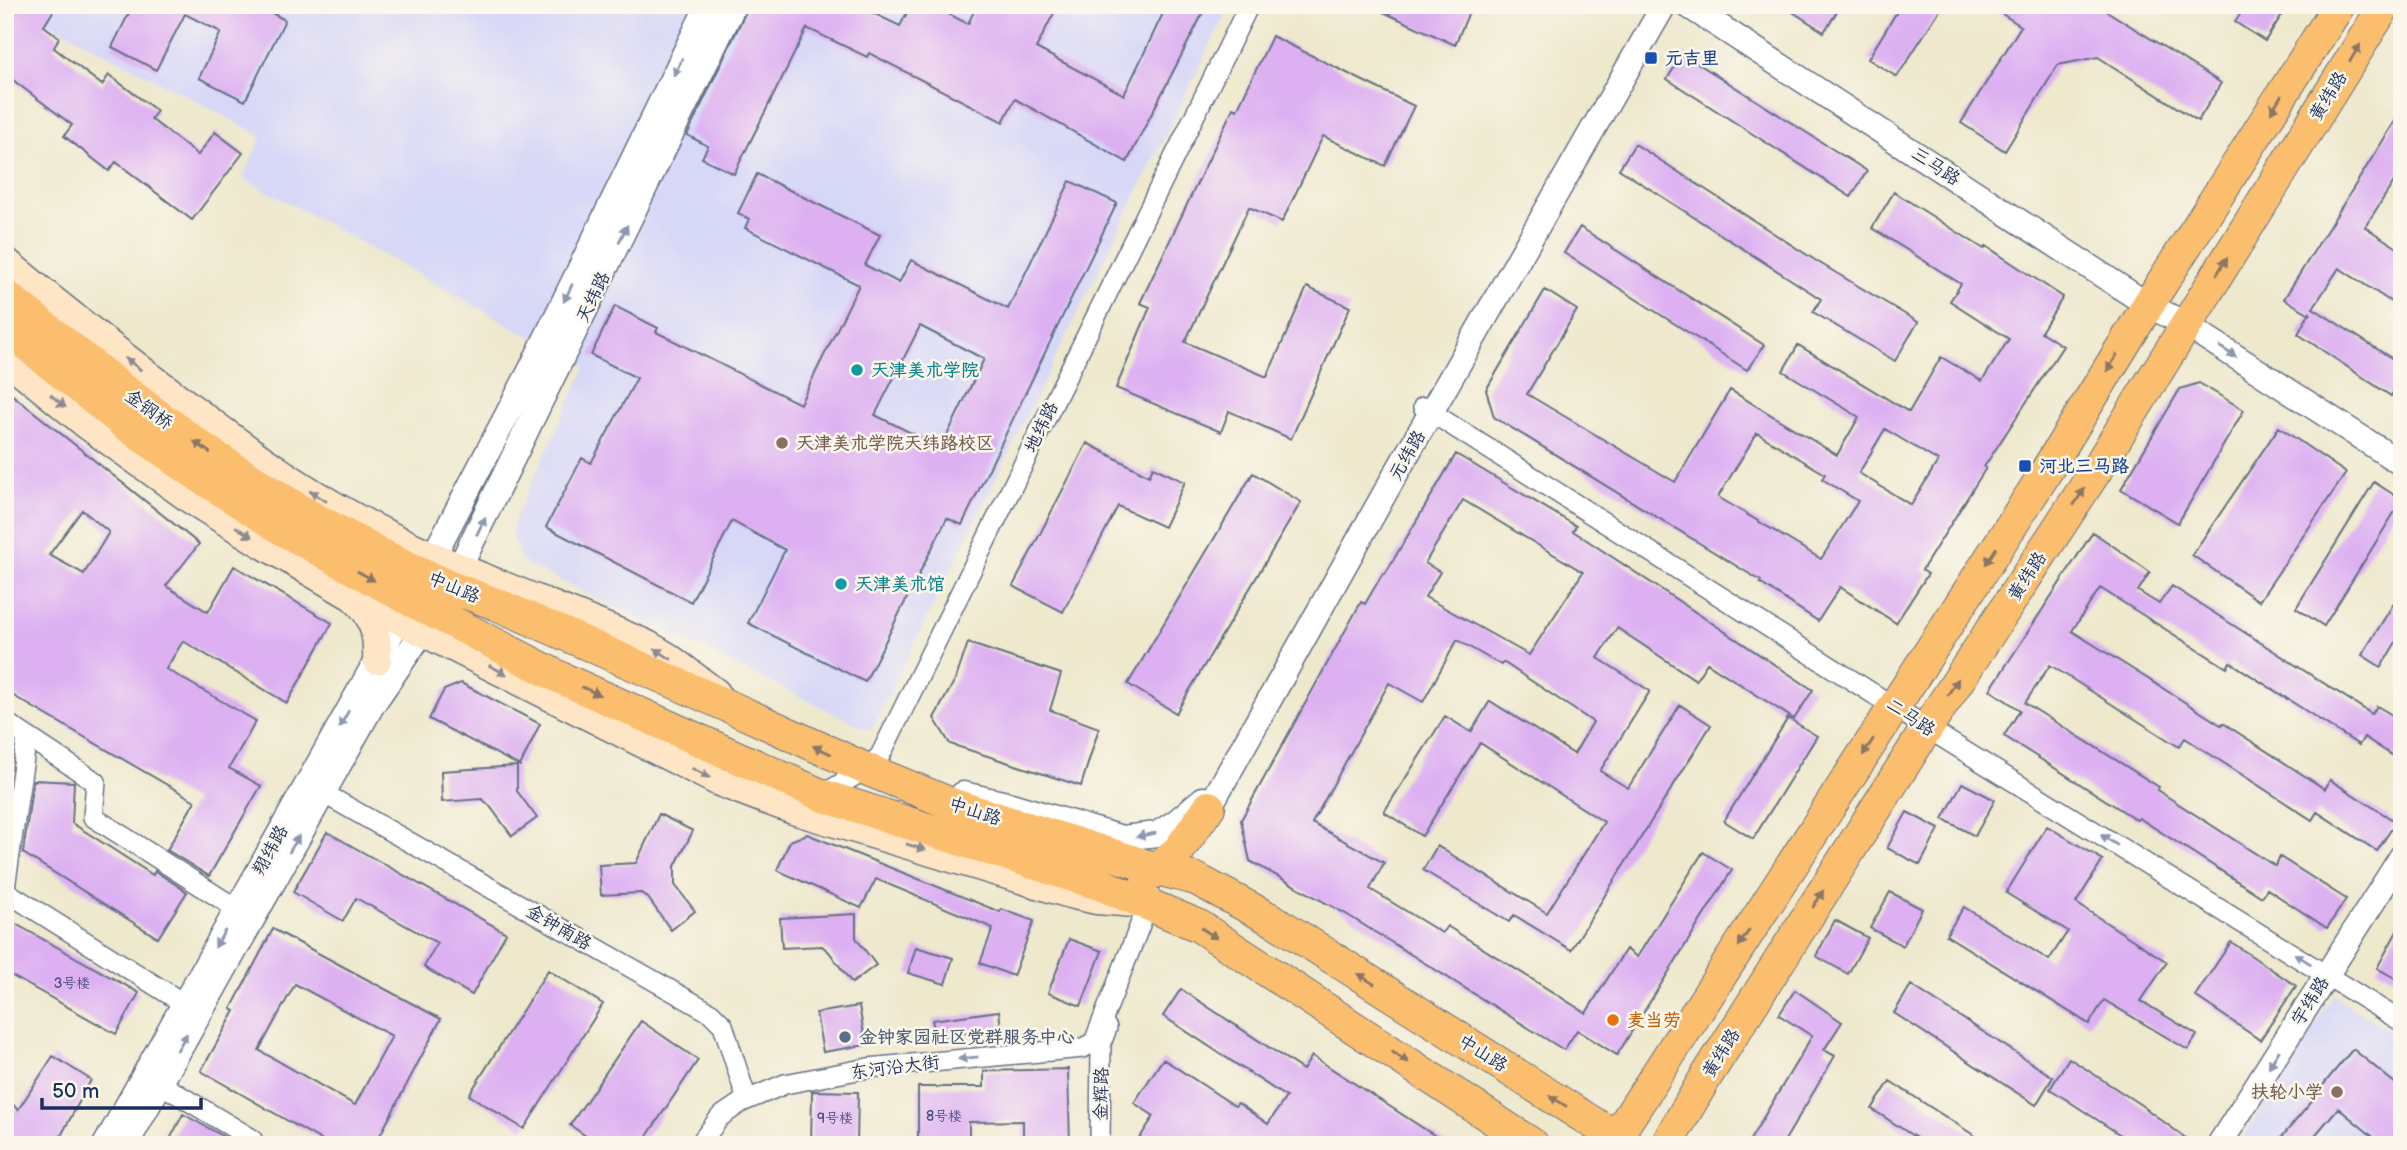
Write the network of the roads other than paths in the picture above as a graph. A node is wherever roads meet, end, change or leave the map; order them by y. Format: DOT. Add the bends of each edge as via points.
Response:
graph roads {
  1 [pos="708,5"];
  2 [pos="734,5"];
  3 [pos="1248,5"];
  4 [pos="1687,5"];
  5 [pos="1707,5"];
  6 [pos="2339,5"];
  7 [pos="2385,5"];
  8 [pos="1656,8"];
  9 [pos="5,261"];
  10 [pos="5,295"];
  11 [pos="2152,299"];
  12 [pos="2185,324"];
  13 [pos="5,327"];
  14 [pos="5,358"];
  15 [pos="1427,410"];
  16 [pos="2402,464"];
  17 [pos="293,521"];
  18 [pos="377,529"];
  19 [pos="350,595"];
  20 [pos="430,598"];
  21 [pos="387,663"];
  22 [pos="1894,706"];
  23 [pos="737,710"];
  24 [pos="5,722"];
  25 [pos="1927,728"];
  26 [pos="27,737"];
  27 [pos="866,769"];
  28 [pos="907,786"];
  29 [pos="324,793"];
  30 [pos="821,795"];
  31 [pos="1206,803"];
  32 [pos="793,810"];
  33 [pos="2402,856"];
  34 [pos="1166,868"];
  35 [pos="1102,885"];
  36 [pos="5,890"];
  37 [pos="1153,906"];
  38 [pos="237,909"];
  39 [pos="2327,974"];
  40 [pos="183,1003"];
  41 [pos="2402,1021"];
  42 [pos="159,1083"];
  43 [pos="747,1100"];
  44 [pos="1618,1142"];
  45 [pos="105,1145"];
  46 [pos="126,1145"];
  47 [pos="248,1145"];
  48 [pos="699,1145"];
  49 [pos="1100,1145"];
  50 [pos="1534,1145"];
  51 [pos="1666,1145"];
  52 [pos="2219,1145"];
  1 -- 20 [label="street, 天纬路, one-way" via="531,369"];
  20 -- 2 [label="street, 天纬路, one-way"];
  3 -- 27 [label="street, 地纬路" via="880,756"];
  4 -- 11 [label="street, 三马路"];
  5 -- 11 [label="street, 三马路"];
  6 -- 11 [label="main road, one-way"];
  12 -- 7 [label="main road, 黄纬路, one-way"];
  8 -- 15 [label="street, 元纬路"];
  18 -- 9 [label="main road, one-way" via="332,505 229,435 104,343"];
  17 -- 10 [label="main road, 金钢桥, one-way"];
  11 -- 12 [label="street, 三马路"];
  11 -- 22 [label="main road, one-way"];
  12 -- 16 [label="street, 三马路, one-way"];
  25 -- 12 [label="main road, 黄纬路, one-way" via="2095,472"];
  13 -- 17 [label="main road, 金钢桥" via="126,425 199,476"];
  14 -- 19 [label="main road, one-way" via="87,425 190,499"];
  15 -- 22 [label="street, 二马路"];
  15 -- 31 [label="street, 元纬路"];
  17 -- 20 [label="main road, 中山路"];
  18 -- 20 [label="main road"];
  19 -- 20 [label="main road"];
  19 -- 21 [label="main road" via="373,622"];
  20 -- 21 [label="street, 翔纬路"];
  20 -- 21 [label="street" via="425,648"];
  20 -- 23 [label="main road, 中山路" via="496,604"];
  23 -- 20 [label="main road, one-way" via="648,645"];
  20 -- 30 [label="main road, 中山路, one-way" via="486,640 561,678"];
  20 -- 32 [label="main road, one-way" via="719,782"];
  21 -- 29 [label="street, 翔纬路" via="373,704"];
  21 -- 38 [label="street, 翔纬路, one-way"];
  22 -- 25 [label="street, 二马路"];
  22 -- 44 [label="main road, one-way"];
  27 -- 23 [label="main road, 中山路, one-way"];
  24 -- 26 [label="street"];
  39 -- 25 [label="street, 二马路, one-way"];
  51 -- 25 [label="main road, 黄纬路, one-way"];
  26 -- 36 [label="street"];
  26 -- 38 [label="street" via="96,782 93,817"];
  27 -- 28 [label="main road, 中山路"];
  27 -- 30 [label="street, 地纬路"];
  31 -- 28 [label="street, one-way" via="1157,834 1122,838 958,792"];
  28 -- 34 [label="main road, 中山路" via="954,805"];
  42 -- 29 [label="street, 翔纬路, one-way"];
  29 -- 43 [label="street, 金钟南路" via="711,1013 723,1026"];
  30 -- 32 [label="street, 地纬路"];
  30 -- 35 [label="main road, 中山路"];
  31 -- 34 [label="main road"];
  32 -- 37 [label="main road, one-way" via="1070,894"];
  33 -- 39 [label="street, 宇纬路"];
  34 -- 35 [label="main road" via="1133,884"];
  34 -- 37 [label="street"];
  44 -- 34 [label="main road, 中山路, one-way" via="1276,922 1196,878"];
  35 -- 37 [label="main road, 中山路"];
  36 -- 40 [label="street"];
  37 -- 43 [label="street, 东河沿大街, one-way" via="1094,1042 1083,1048 868,1068 785,1084"];
  37 -- 49 [label="street, 金辉路" via="1101,1044"];
  37 -- 50 [label="main road, 中山路, one-way" via="1199,926"];
  38 -- 40 [label="street, 翔纬路, one-way"];
  39 -- 41 [label="street, 二马路"];
  39 -- 52 [label="street, 宇纬路, one-way"];
  40 -- 45 [label="street, 翔纬路"];
  42 -- 46 [label="street, 翔纬路"];
  42 -- 47 [label="street" via="251,1139"];
  43 -- 48 [label="street, 东河沿大街" via="720,1117"];
}
